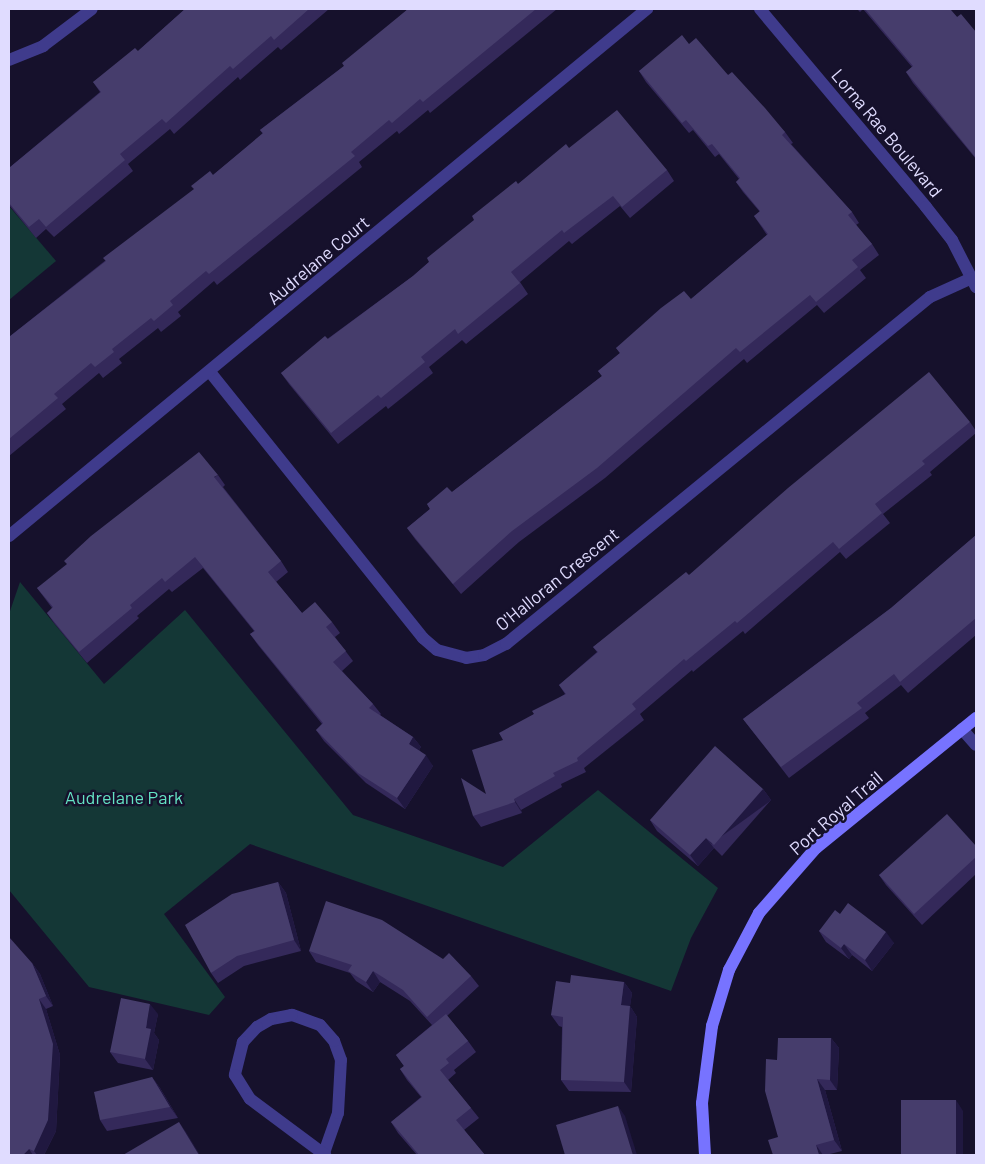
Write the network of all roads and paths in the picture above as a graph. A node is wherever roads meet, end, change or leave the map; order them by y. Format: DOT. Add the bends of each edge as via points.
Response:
graph roads {
  1 [pos="92,9"];
  2 [pos="647,9"];
  3 [pos="760,9"];
  4 [pos="9,60"];
  5 [pos="974,283"];
  6 [pos="210,372"];
  7 [pos="9,536"];
  8 [pos="976,718"];
  9 [pos="962,729"];
  10 [pos="976,745"];
  11 [pos="324,1154"];
  12 [pos="705,1155"];
  1 -- 4 [label="street" via="43,46"];
  2 -- 6 [label="street, Audrelane Court"];
  3 -- 5 [label="street, Lorna Rae Boulevard" via="952,240"];
  5 -- 6 [label="street, O'Halloran Crescent" via="930,297 506,644 484,655 466,658 437,650 423,638"];
  6 -- 7 [label="street, Audrelane Court"];
  8 -- 9 [label="street, Port Royal Trail"];
  9 -- 10 [label="street"];
  9 -- 12 [label="street, Port Royal Trail" via="816,848 759,913 729,970 712,1026 702,1103"];
  11 -- 11 [label="street" via="338,1113 341,1060 334,1041 320,1025 292,1015 271,1019 257,1027 243,1042 235,1075 250,1099"];
}
